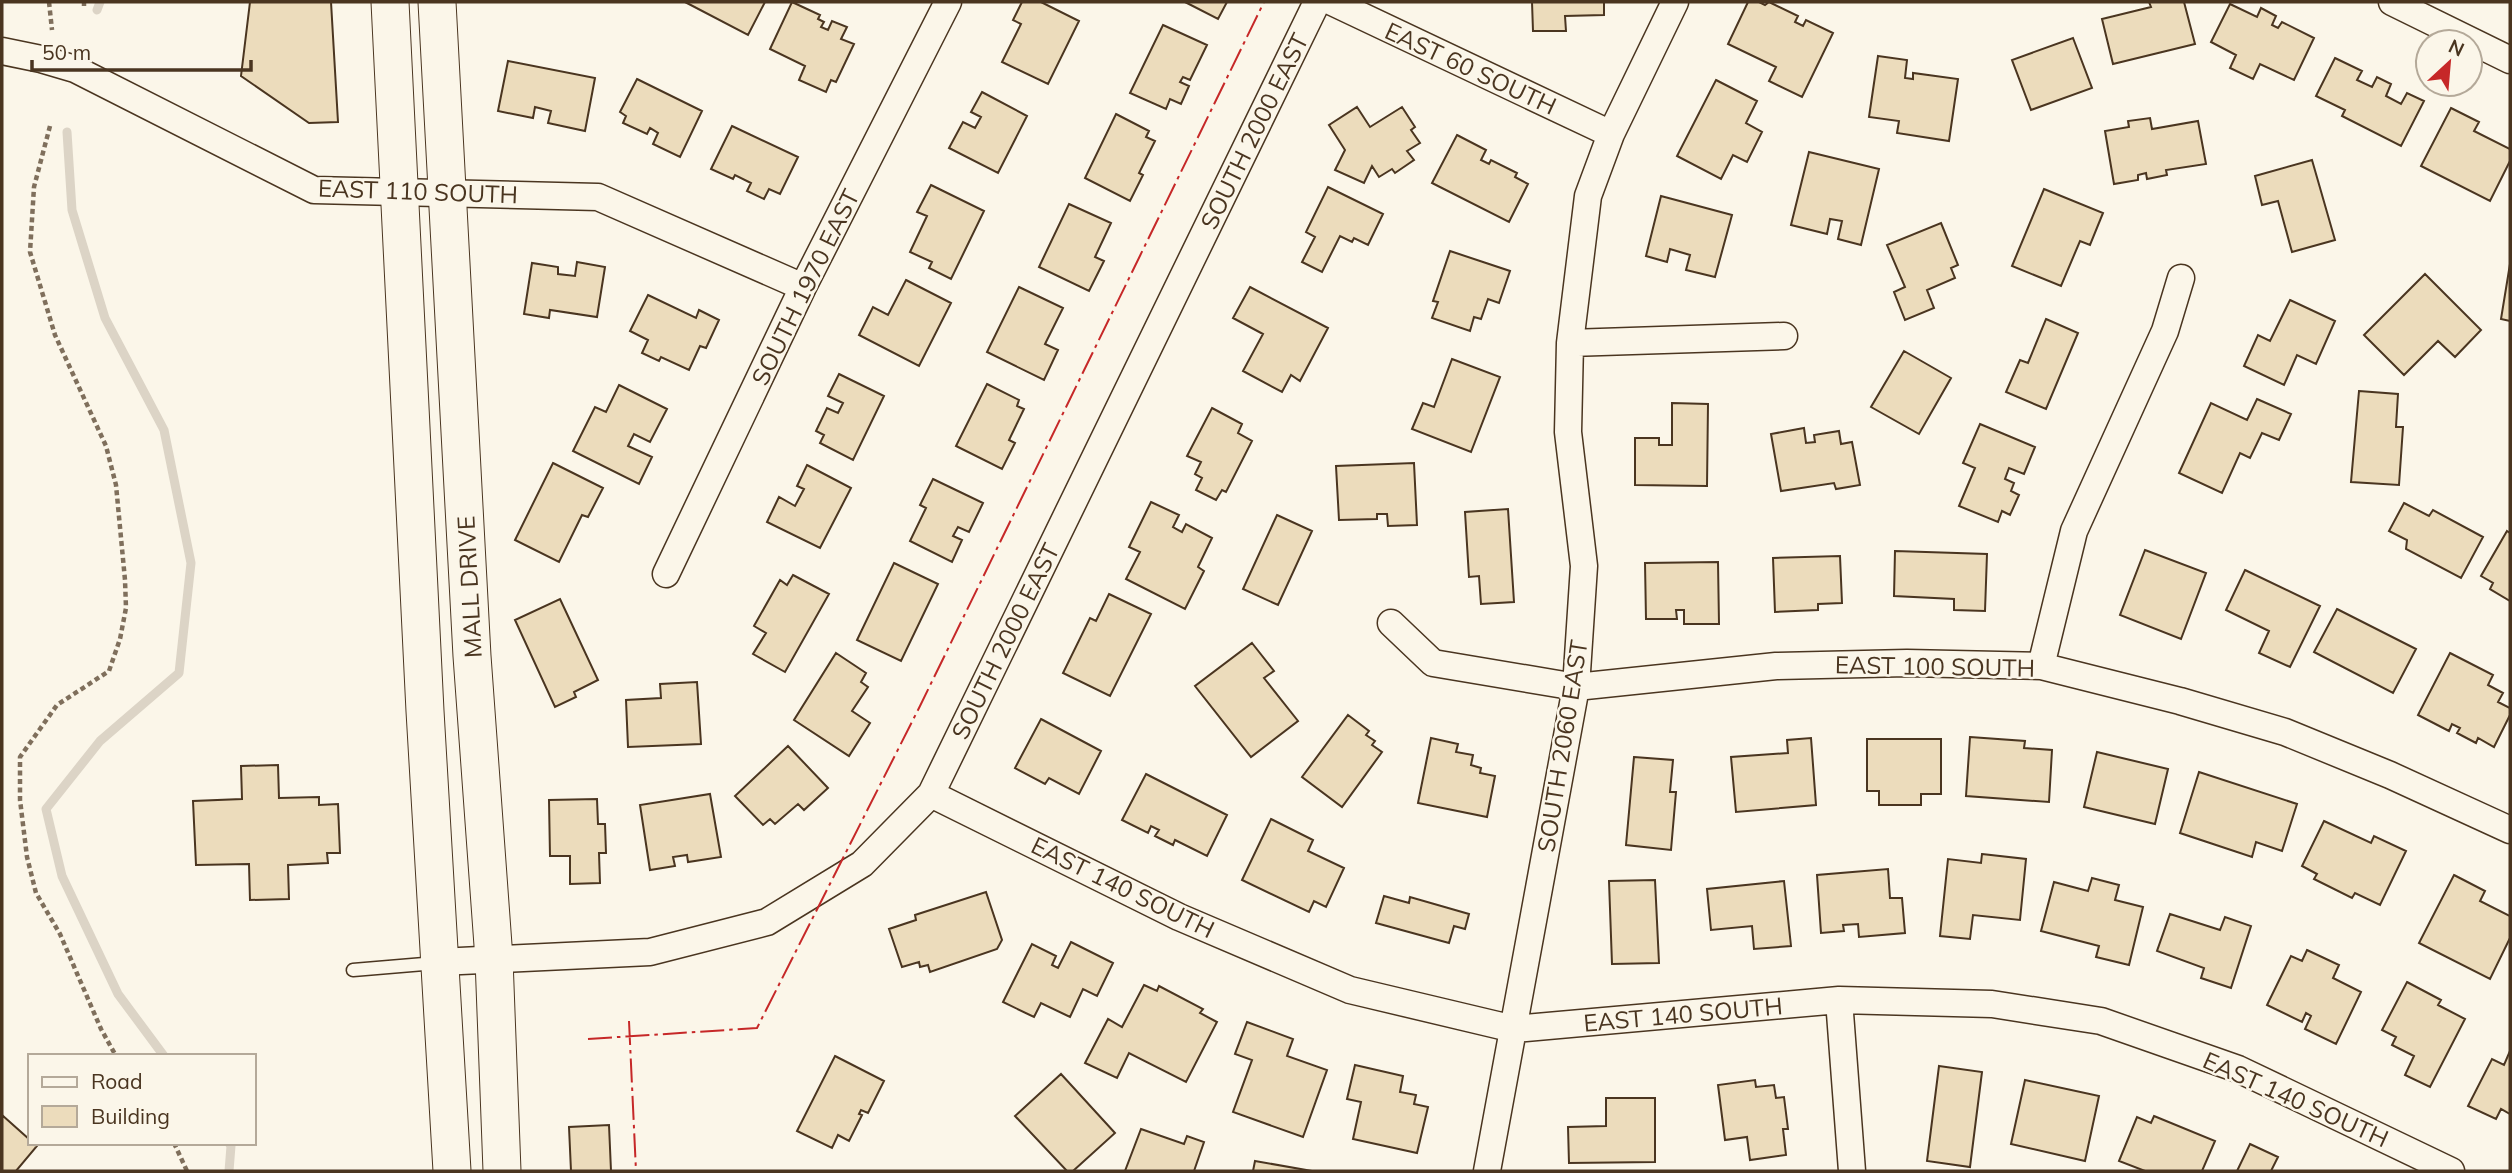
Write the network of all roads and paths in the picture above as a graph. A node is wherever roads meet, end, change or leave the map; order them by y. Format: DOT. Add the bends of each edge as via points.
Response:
graph roads {
  1 [pos="48,2"];
  2 [pos="390,2"];
  3 [pos="438,2"];
  4 [pos="1317,2"];
  5 [pos="1332,2"];
  6 [pos="1675,2"];
  7 [pos="2392,2"];
  8 [pos="945,3"];
  9 [pos="52,30"];
  10 [pos="2,51"];
  11 [pos="2510,60"];
  12 [pos="50,126"];
  13 [pos="1611,134"];
  14 [pos="398,191"];
  15 [pos="447,192"];
  16 [pos="2181,278"];
  17 [pos="803,287"];
  18 [pos="1784,336"];
  19 [pos="1570,343"];
  20 [pos="666,574"];
  21 [pos="1391,623"];
  22 [pos="2041,666"];
  23 [pos="1576,687"];
  24 [pos="931,794"];
  25 [pos="2510,830"];
  26 [pos="494,959"];
  27 [pos="439,962"];
  28 [pos="353,970"];
  29 [pos="1839,1000"];
  30 [pos="1514,1029"];
  31 [pos="115,1054"];
  32 [pos="175,1145"];
  33 [pos="187,1171"];
  34 [pos="452,1171"];
  35 [pos="502,1171"];
  36 [pos="1487,1171"];
  37 [pos="1852,1171"];
  38 [pos="2451,1171"];
  1 -- 9 [label="path"];
  2 -- 14 [label="main road, MALL DRIVE"];
  3 -- 15 [label="main road, MALL DRIVE"];
  4 -- 24 [label="street, SOUTH 2000 EAST"];
  5 -- 13 [label="street, EAST 60 SOUTH"];
  6 -- 13 [label="street, SOUTH 2060 EAST"];
  7 -- 11 [label="street"];
  8 -- 17 [label="street, SOUTH 1970 EAST"];
  10 -- 14 [label="street, EAST 110 SOUTH" via="75,69 314,190"];
  12 -- 31 [label="path" via="34,187 30,252 55,335 106,446 116,485 126,608 109,671 57,705 20,757 20,800 36,893 60,934"];
  13 -- 19 [label="street, SOUTH 2060 EAST" via="1588,196"];
  14 -- 15 [label="street, EAST 110 SOUTH"];
  14 -- 27 [label="main road, MALL DRIVE"];
  15 -- 17 [label="street, EAST 110 SOUTH" via="598,197"];
  15 -- 26 [label="main road, MALL DRIVE"];
  16 -- 22 [label="street" via="2165,331 2074,531"];
  17 -- 20 [label="street, SOUTH 1970 EAST"];
  18 -- 19 [label="street"];
  19 -- 23 [label="street, SOUTH 2060 EAST" via="1568,432 1584,566"];
  21 -- 23 [label="street, EAST 100 SOUTH" via="1433,663"];
  22 -- 23 [label="street, EAST 100 SOUTH" via="1776,666"];
  22 -- 25 [label="street, EAST 100 SOUTH" via="2285,732"];
  23 -- 30 [label="street, SOUTH 2060 EAST"];
  24 -- 26 [label="street, SOUTH 2000 EAST" via="862,864 767,922 650,952"];
  24 -- 30 [label="street, EAST 140 SOUTH" via="1179,917 1349,990"];
  26 -- 27 [label="street, SOUTH 2000 EAST"];
  26 -- 35 [label="main road, MALL DRIVE"];
  27 -- 28 [label="lane"];
  27 -- 34 [label="main road, MALL DRIVE"];
  29 -- 30 [label="street, EAST 140 SOUTH"];
  29 -- 37 [label="street"];
  29 -- 38 [label="street, EAST 140 SOUTH" via="1992,1004 2101,1021 2238,1069"];
  30 -- 36 [label="street, SOUTH 2060 EAST"];
  32 -- 33 [label="path"];
}
